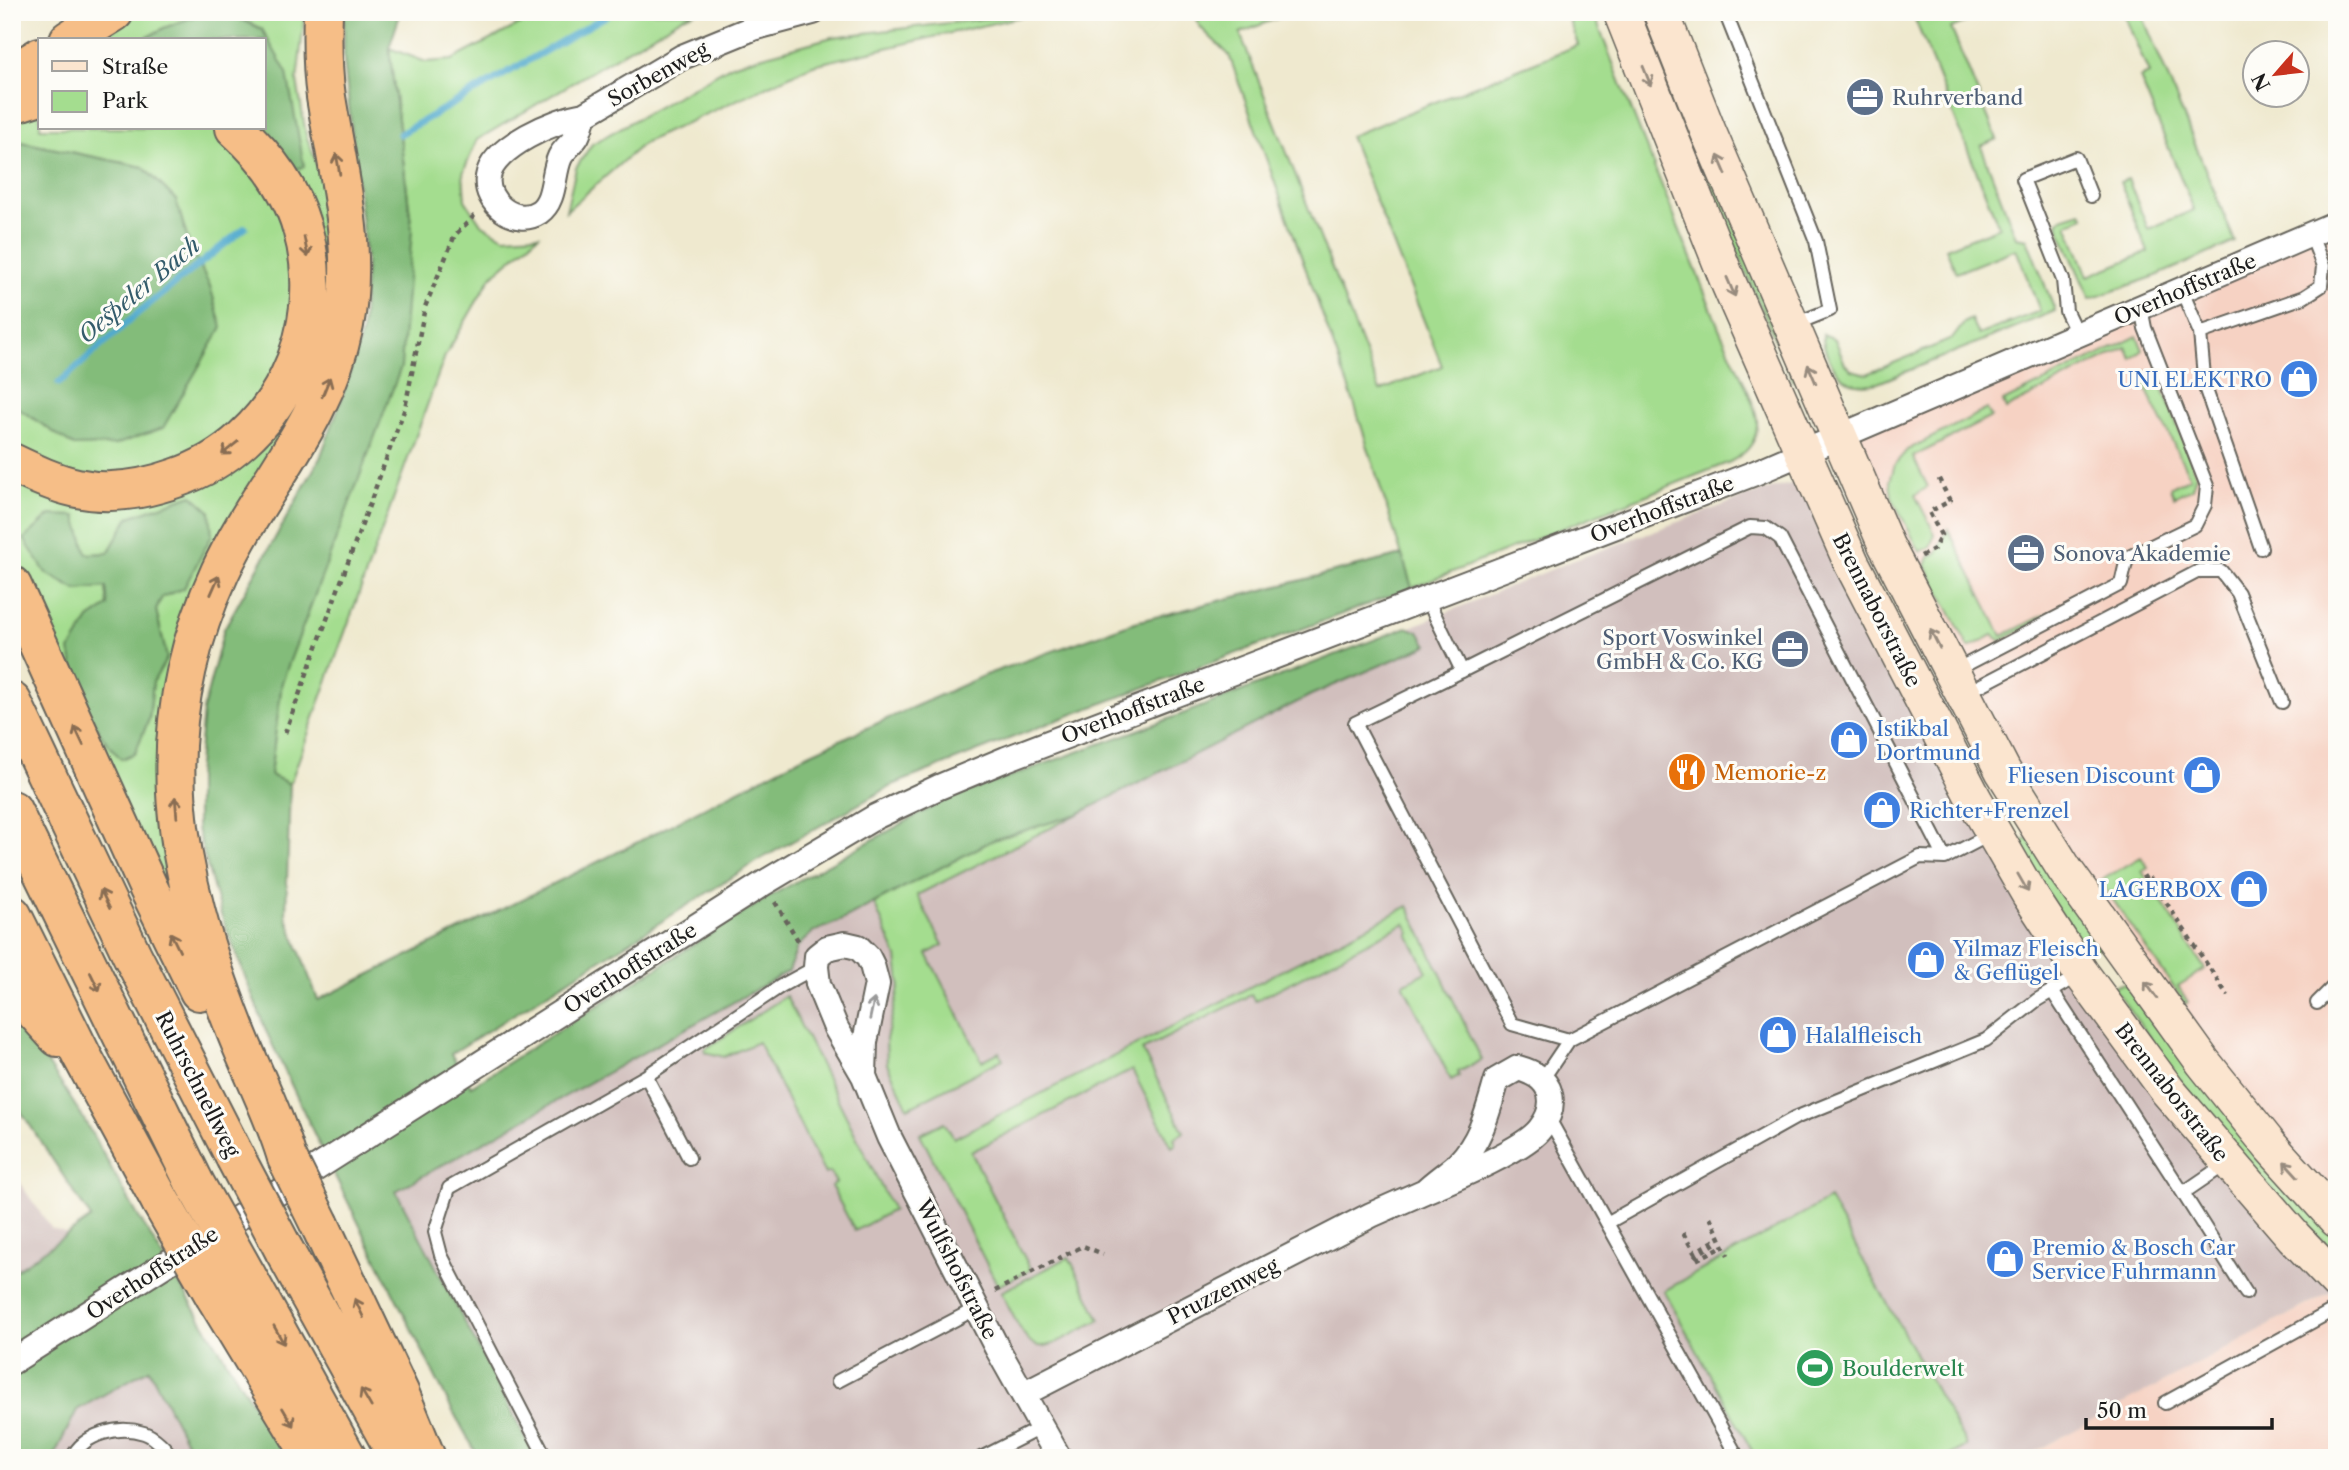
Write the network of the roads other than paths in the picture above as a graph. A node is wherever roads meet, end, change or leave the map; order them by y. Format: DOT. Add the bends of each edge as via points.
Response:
graph roads {
  1 [pos="114,12"];
  2 [pos="323,12"];
  3 [pos="813,12"];
  4 [pos="1621,12"];
  5 [pos="1661,12"];
  6 [pos="1725,12"];
  7 [pos="72,38"];
  8 [pos="38,58"];
  9 [pos="12,74"];
  10 [pos="38,97"];
  11 [pos="12,104"];
  12 [pos="584,115"];
  13 [pos="237,130"];
  14 [pos="2091,195"];
  15 [pos="2337,223"];
  16 [pos="2311,234"];
  17 [pos="2182,290"];
  18 [pos="2141,308"];
  19 [pos="1791,326"];
  20 [pos="2200,333"];
  21 [pos="2077,334"];
  22 [pos="1839,436"];
  23 [pos="1803,452"];
  24 [pos="12,463"];
  25 [pos="2262,548"];
  26 [pos="12,586"];
  27 [pos="1427,600"];
  28 [pos="1462,671"];
  29 [pos="1958,683"];
  30 [pos="12,702"];
  31 [pos="2282,702"];
  32 [pos="12,810"];
  33 [pos="2030,814"];
  34 [pos="1993,833"];
  35 [pos="1945,859"];
  36 [pos="12,915"];
  37 [pos="810,958"];
  38 [pos="2129,960"];
  39 [pos="2081,973"];
  40 [pos="2337,983"];
  41 [pos="12,986"];
  42 [pos="2052,992"];
  43 [pos="2317,1003"];
  44 [pos="1569,1040"];
  45 [pos="646,1076"];
  46 [pos="864,1076"];
  47 [pos="1542,1080"];
  48 [pos="1548,1116"];
  49 [pos="279,1141"];
  50 [pos="137,1158"];
  51 [pos="689,1158"];
  52 [pos="2228,1162"];
  53 [pos="1424,1191"];
  54 [pos="2183,1193"];
  55 [pos="2337,1220"];
  56 [pos="1608,1223"];
  57 [pos="2337,1282"];
  58 [pos="230,1286"];
  59 [pos="2246,1293"];
  60 [pos="977,1308"];
  61 [pos="2337,1308"];
  62 [pos="12,1362"];
  63 [pos="838,1381"];
  64 [pos="1023,1394"];
  65 [pos="2165,1403"];
  66 [pos="1041,1427"];
  67 [pos="72,1458"];
  68 [pos="172,1458"];
  69 [pos="313,1458"];
  70 [pos="347,1458"];
  71 [pos="399,1458"];
  72 [pos="426,1458"];
  73 [pos="546,1458"];
  74 [pos="981,1458"];
  75 [pos="1059,1458"];
  76 [pos="1738,1458"];
  1 -- 7 [label="highway"];
  49 -- 2 [label="highway, one-way" via="217,983 185,875 175,788 176,742 182,690 209,598 236,542 321,400 344,324 349,246 326,94"];
  3 -- 12 [label="street, Sorbenweg" via="753,28 682,57"];
  4 -- 23 [label="main road, Brennaborstraße, one-way" via="1729,284"];
  19 -- 5 [label="main road, Brennaborstraße, one-way"];
  6 -- 19 [label="lane" via="1816,241 1830,310"];
  8 -- 9 [label="highway"];
  10 -- 11 [label="highway"];
  12 -- 12 [label="street, Sorbenweg" via="556,122 501,154 488,178 491,197 499,206 519,217 545,206 560,158 577,136"];
  13 -- 24 [label="highway, one-way" via="268,160 280,180 298,219 309,264 309,306 300,355 287,386 270,410 228,451 189,474 164,482 118,490 78,488"];
  14 -- 21 [label="lane" via="2076,158 2023,179 2063,280 2066,311"];
  15 -- 16 [label="street, Overhoffstraße"];
  16 -- 17 [label="street, Overhoffstraße"];
  16 -- 20 [label="lane" via="2323,266 2321,285 2304,297"];
  17 -- 18 [label="street, Overhoffstraße"];
  17 -- 20 [label="lane"];
  18 -- 21 [label="street, Overhoffstraße"];
  18 -- 29 [label="lane" via="2207,486 2196,525 2127,558 2121,584"];
  22 -- 19 [label="main road, Brennaborstraße, one-way"];
  20 -- 25 [label="lane" via="2205,387"];
  21 -- 22 [label="street, Overhoffstraße"];
  22 -- 23 [label="street, Overhoffstraße"];
  29 -- 22 [label="main road, Brennaborstraße, one-way" via="1886,545"];
  23 -- 27 [label="street, Overhoffstraße"];
  23 -- 34 [label="main road, Brennaborstraße" via="1850,562"];
  49 -- 26 [label="highway, one-way" via="242,1081 149,889"];
  27 -- 28 [label="lane"];
  27 -- 62 [label="street, Overhoffstraße" via="1006,759 875,817"];
  28 -- 35 [label="lane" via="1749,527 1766,528 1780,538"];
  28 -- 44 [label="lane" via="1354,723 1512,1024"];
  29 -- 31 [label="lane" via="2199,570 2221,571 2238,593"];
  29 -- 33 [label="main road, Brennaborstraße"];
  71 -- 30 [label="highway, Ruhrschnellweg, one-way, bridge" via="284,1250 131,955"];
  32 -- 58 [label="highway, one-way, bridge" via="194,1182"];
  33 -- 34 [label="main road"];
  33 -- 38 [label="main road, Brennaborstraße"];
  34 -- 35 [label="lane"];
  34 -- 39 [label="main road, Brennaborstraße, one-way"];
  35 -- 44 [label="lane" via="1920,857"];
  36 -- 50 [label="highway"];
  37 -- 45 [label="lane" via="781,986"];
  37 -- 46 [label="street, Wulfshofstraße" via="824,1002"];
  46 -- 37 [label="street, Wulfshofstraße, one-way" via="864,1042 877,985 872,965 858,947 845,944"];
  38 -- 39 [label="main road"];
  55 -- 38 [label="main road, Brennaborstraße, one-way" via="2271,1147"];
  39 -- 42 [label="lane"];
  39 -- 52 [label="main road, Brennaborstraße" via="2168,1091"];
  40 -- 43 [label="lane"];
  41 -- 50 [label="highway" via="59,1038"];
  42 -- 54 [label="lane"];
  42 -- 56 [label="lane" via="1986,1041 1796,1118"];
  44 -- 47 [label="lane"];
  45 -- 51 [label="lane"];
  45 -- 73 [label="lane" via="449,1188 435,1232 441,1255"];
  46 -- 60 [label="street, Wulfshofstraße" via="889,1137"];
  47 -- 48 [label="street" via="1549,1088"];
  47 -- 53 [label="street, Pruzzenweg" via="1518,1068 1497,1080 1477,1139 1458,1163"];
  48 -- 53 [label="street, Pruzzenweg" via="1538,1132 1514,1148"];
  48 -- 56 [label="lane"];
  72 -- 49 [label="highway, one-way, bridge"];
  50 -- 58 [label="highway, bridge" via="161,1202"];
  52 -- 54 [label="lane"];
  52 -- 57 [label="main road, Brennaborstraße"];
  53 -- 64 [label="street, Pruzzenweg"];
  54 -- 59 [label="lane"];
  56 -- 76 [label="lane"];
  58 -- 69 [label="highway, one-way"];
  58 -- 70 [label="highway, one-way"];
  60 -- 63 [label="lane"];
  60 -- 64 [label="street, Wulfshofstraße"];
  61 -- 65 [label="lane"];
  64 -- 66 [label="street, Wulfshofstraße"];
  66 -- 74 [label="lane"];
  66 -- 75 [label="street, Wulfshofstraße"];
  67 -- 68 [label="lane" via="89,1437 116,1430 146,1433"];
}
